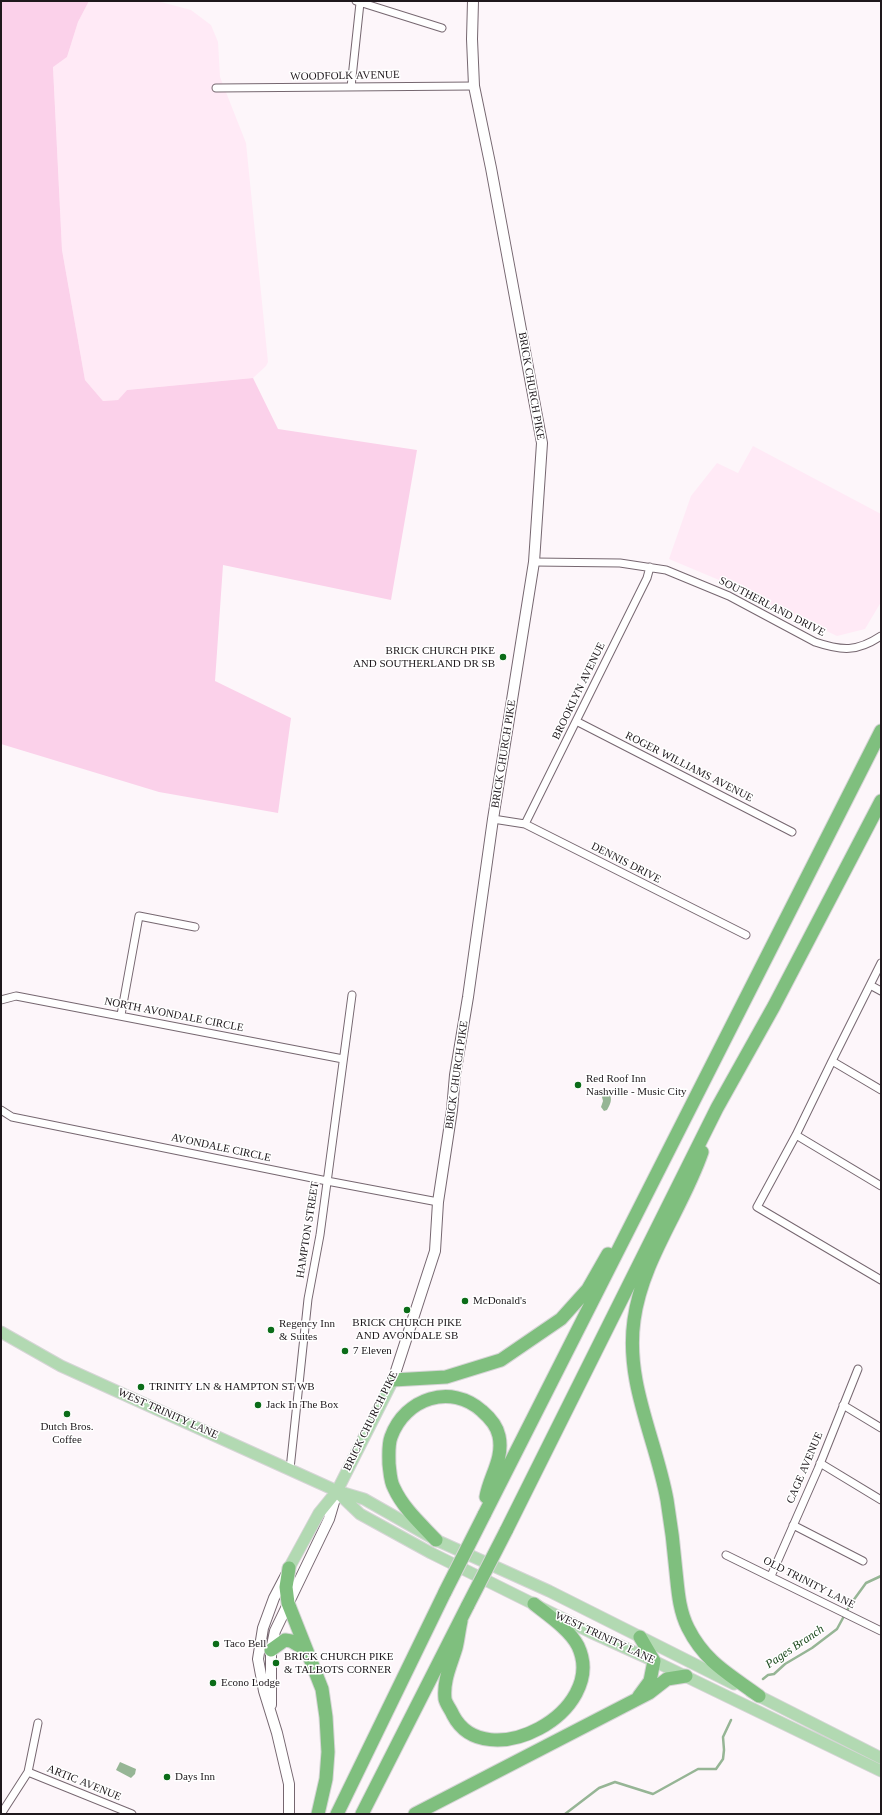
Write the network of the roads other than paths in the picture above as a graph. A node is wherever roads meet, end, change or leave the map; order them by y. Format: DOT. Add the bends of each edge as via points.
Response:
graph roads {
  1 [pos="473,1"];
  2 [pos="358,2"];
  3 [pos="442,28"];
  4 [pos="474,86"];
  5 [pos="351,87"];
  6 [pos="216,88"];
  7 [pos="534,562"];
  8 [pos="650,568"];
  9 [pos="881,636"];
  10 [pos="576,721"];
  11 [pos="881,731"];
  12 [pos="881,801"];
  13 [pos="494,819"];
  14 [pos="525,824"];
  15 [pos="792,832"];
  16 [pos="195,927"];
  17 [pos="746,935"];
  18 [pos="881,963"];
  19 [pos="870,985"];
  20 [pos="881,991"];
  21 [pos="352,995"];
  22 [pos="1,1000"];
  23 [pos="121,1015"];
  24 [pos="343,1059"];
  25 [pos="832,1061"];
  26 [pos="881,1090"];
  27 [pos="717,1108"];
  28 [pos="1,1110"];
  29 [pos="796,1135"];
  30 [pos="673,1144"];
  31 [pos="327,1181"];
  32 [pos="881,1186"];
  33 [pos="438,1202"];
  34 [pos="881,1280"];
  35 [pos="1,1332"];
  36 [pos="858,1369"];
  37 [pos="393,1380"];
  38 [pos="843,1405"];
  39 [pos="881,1428"];
  40 [pos="820,1463"];
  41 [pos="290,1469"];
  42 [pos="337,1492"];
  43 [pos="881,1500"];
  44 [pos="484,1515"];
  45 [pos="793,1525"];
  46 [pos="436,1540"];
  47 [pos="726,1555"];
  48 [pos="863,1561"];
  49 [pos="289,1568"];
  50 [pos="771,1576"];
  51 [pos="288,1604"];
  52 [pos="534,1604"];
  53 [pos="461,1621"];
  54 [pos="881,1631"];
  55 [pos="640,1637"];
  56 [pos="271,1650"];
  57 [pos="306,1650"];
  58 [pos="654,1661"];
  59 [pos="686,1676"];
  60 [pos="759,1696"];
  61 [pos="635,1700"];
  62 [pos="271,1713"];
  63 [pos="38,1723"];
  64 [pos="881,1758"];
  65 [pos="881,1771"];
  66 [pos="28,1772"];
  67 [pos="1,1814"];
  68 [pos="132,1814"];
  69 [pos="289,1814"];
  70 [pos="318,1814"];
  71 [pos="337,1814"];
  72 [pos="362,1814"];
  73 [pos="415,1814"];
  1 -- 4 [label="main road, BRICK CHURCH PIKE"];
  2 -- 3 [label="street"];
  2 -- 5 [label="street"];
  4 -- 5 [label="street, WOODFOLK AVENUE"];
  4 -- 7 [label="main road, BRICK CHURCH PIKE" via="542,443"];
  5 -- 6 [label="street, WOODFOLK AVENUE"];
  7 -- 8 [label="street, SOUTHERLAND DRIVE" via="620,563"];
  7 -- 13 [label="main road, BRICK CHURCH PIKE"];
  8 -- 9 [label="street, SOUTHERLAND DRIVE" via="666,570 729,596 829,647 856,649"];
  8 -- 10 [label="street, BROOKLYN AVENUE"];
  10 -- 14 [label="street, BROOKLYN AVENUE"];
  10 -- 15 [label="street, ROGER WILLIAMS AVENUE"];
  11 -- 30 [label="highway"];
  12 -- 27 [label="highway"];
  13 -- 14 [label="street, DENNIS DRIVE"];
  13 -- 33 [label="main road, BRICK CHURCH PIKE"];
  14 -- 17 [label="street, DENNIS DRIVE"];
  16 -- 23 [label="street" via="139,916"];
  18 -- 19 [label="street"];
  19 -- 20 [label="street"];
  19 -- 25 [label="street"];
  21 -- 24 [label="street, HAMPTON STREET"];
  22 -- 23 [label="street, NORTH AVONDALE CIRCLE" via="16,996"];
  23 -- 24 [label="street, NORTH AVONDALE CIRCLE"];
  24 -- 31 [label="street, HAMPTON STREET"];
  25 -- 26 [label="street"];
  25 -- 29 [label="street"];
  27 -- 53 [label="highway, bridge"];
  27 -- 60 [label="highway" via="695,1172 651,1262 634,1319 632,1364 667,1500 680,1609 697,1645 712,1663"];
  28 -- 31 [label="street, AVONDALE CIRCLE" via="12,1117"];
  29 -- 32 [label="street"];
  29 -- 34 [label="street" via="757,1207"];
  30 -- 37 [label="highway" via="588,1289 561,1319 501,1360 446,1377"];
  30 -- 44 [label="highway"];
  31 -- 33 [label="street, AVONDALE CIRCLE"];
  31 -- 41 [label="street, HAMPTON STREET" via="308,1299"];
  33 -- 37 [label="main road, BRICK CHURCH PIKE" via="433,1257"];
  35 -- 41 [label="main road, WEST TRINITY LANE" via="61,1366"];
  36 -- 38 [label="street, CAGE AVENUE"];
  37 -- 42 [label="main road, BRICK CHURCH PIKE"];
  38 -- 39 [label="street"];
  38 -- 40 [label="street, CAGE AVENUE"];
  40 -- 43 [label="street"];
  40 -- 45 [label="street, CAGE AVENUE"];
  41 -- 42 [label="main road, WEST TRINITY LANE"];
  42 -- 46 [label="main road, WEST TRINITY LANE" via="364,1498"];
  42 -- 49 [label="main road, BRICK CHURCH PIKE" via="318,1513"];
  42 -- 51 [label="main road, BRICK CHURCH PIKE" via="329,1519"];
  42 -- 52 [label="main road, WEST TRINITY LANE" via="360,1514 431,1553"];
  44 -- 46 [label="highway" via="487,1493 498,1464 499,1451 499,1436 490,1418 464,1399 434,1397 418,1404 401,1419 391,1438 388,1453 390,1472 393,1487 407,1509"];
  44 -- 71 [label="highway, bridge"];
  45 -- 48 [label="street"];
  45 -- 50 [label="street, CAGE AVENUE"];
  46 -- 55 [label="main road, WEST TRINITY LANE" via="549,1591"];
  47 -- 50 [label="street, OLD TRINITY LANE"];
  49 -- 51 [label="highway" via="286,1586"];
  49 -- 62 [label="main road, BRICK CHURCH PIKE" via="263,1628 258,1659"];
  50 -- 54 [label="street, OLD TRINITY LANE"];
  51 -- 56 [label="main road, BRICK CHURCH PIKE" via="275,1631"];
  51 -- 57 [label="highway"];
  52 -- 53 [label="highway" via="561,1626 578,1645 582,1660 582,1676 570,1704 559,1716 541,1728 517,1737 497,1740 481,1738 468,1732 456,1721 445,1700 446,1674 456,1648"];
  52 -- 58 [label="main road, WEST TRINITY LANE"];
  53 -- 72 [label="highway"];
  55 -- 58 [label="highway"];
  55 -- 60 [label="main road, WEST TRINITY LANE"];
  56 -- 57 [label="highway" via="285,1640 291,1640"];
  56 -- 62 [label="main road, BRICK CHURCH PIKE"];
  57 -- 70 [label="highway" via="322,1688 326,1717 326,1779"];
  58 -- 59 [label="main road, WEST TRINITY LANE"];
  58 -- 61 [label="highway" via="650,1680"];
  59 -- 61 [label="highway" via="667,1679"];
  59 -- 65 [label="main road, WEST TRINITY LANE"];
  60 -- 64 [label="main road, WEST TRINITY LANE"];
  61 -- 73 [label="highway"];
  62 -- 69 [label="main road, BRICK CHURCH PIKE" via="289,1784"];
  63 -- 66 [label="street"];
  66 -- 67 [label="street"];
  66 -- 68 [label="street, ARTIC AVENUE"];
}
